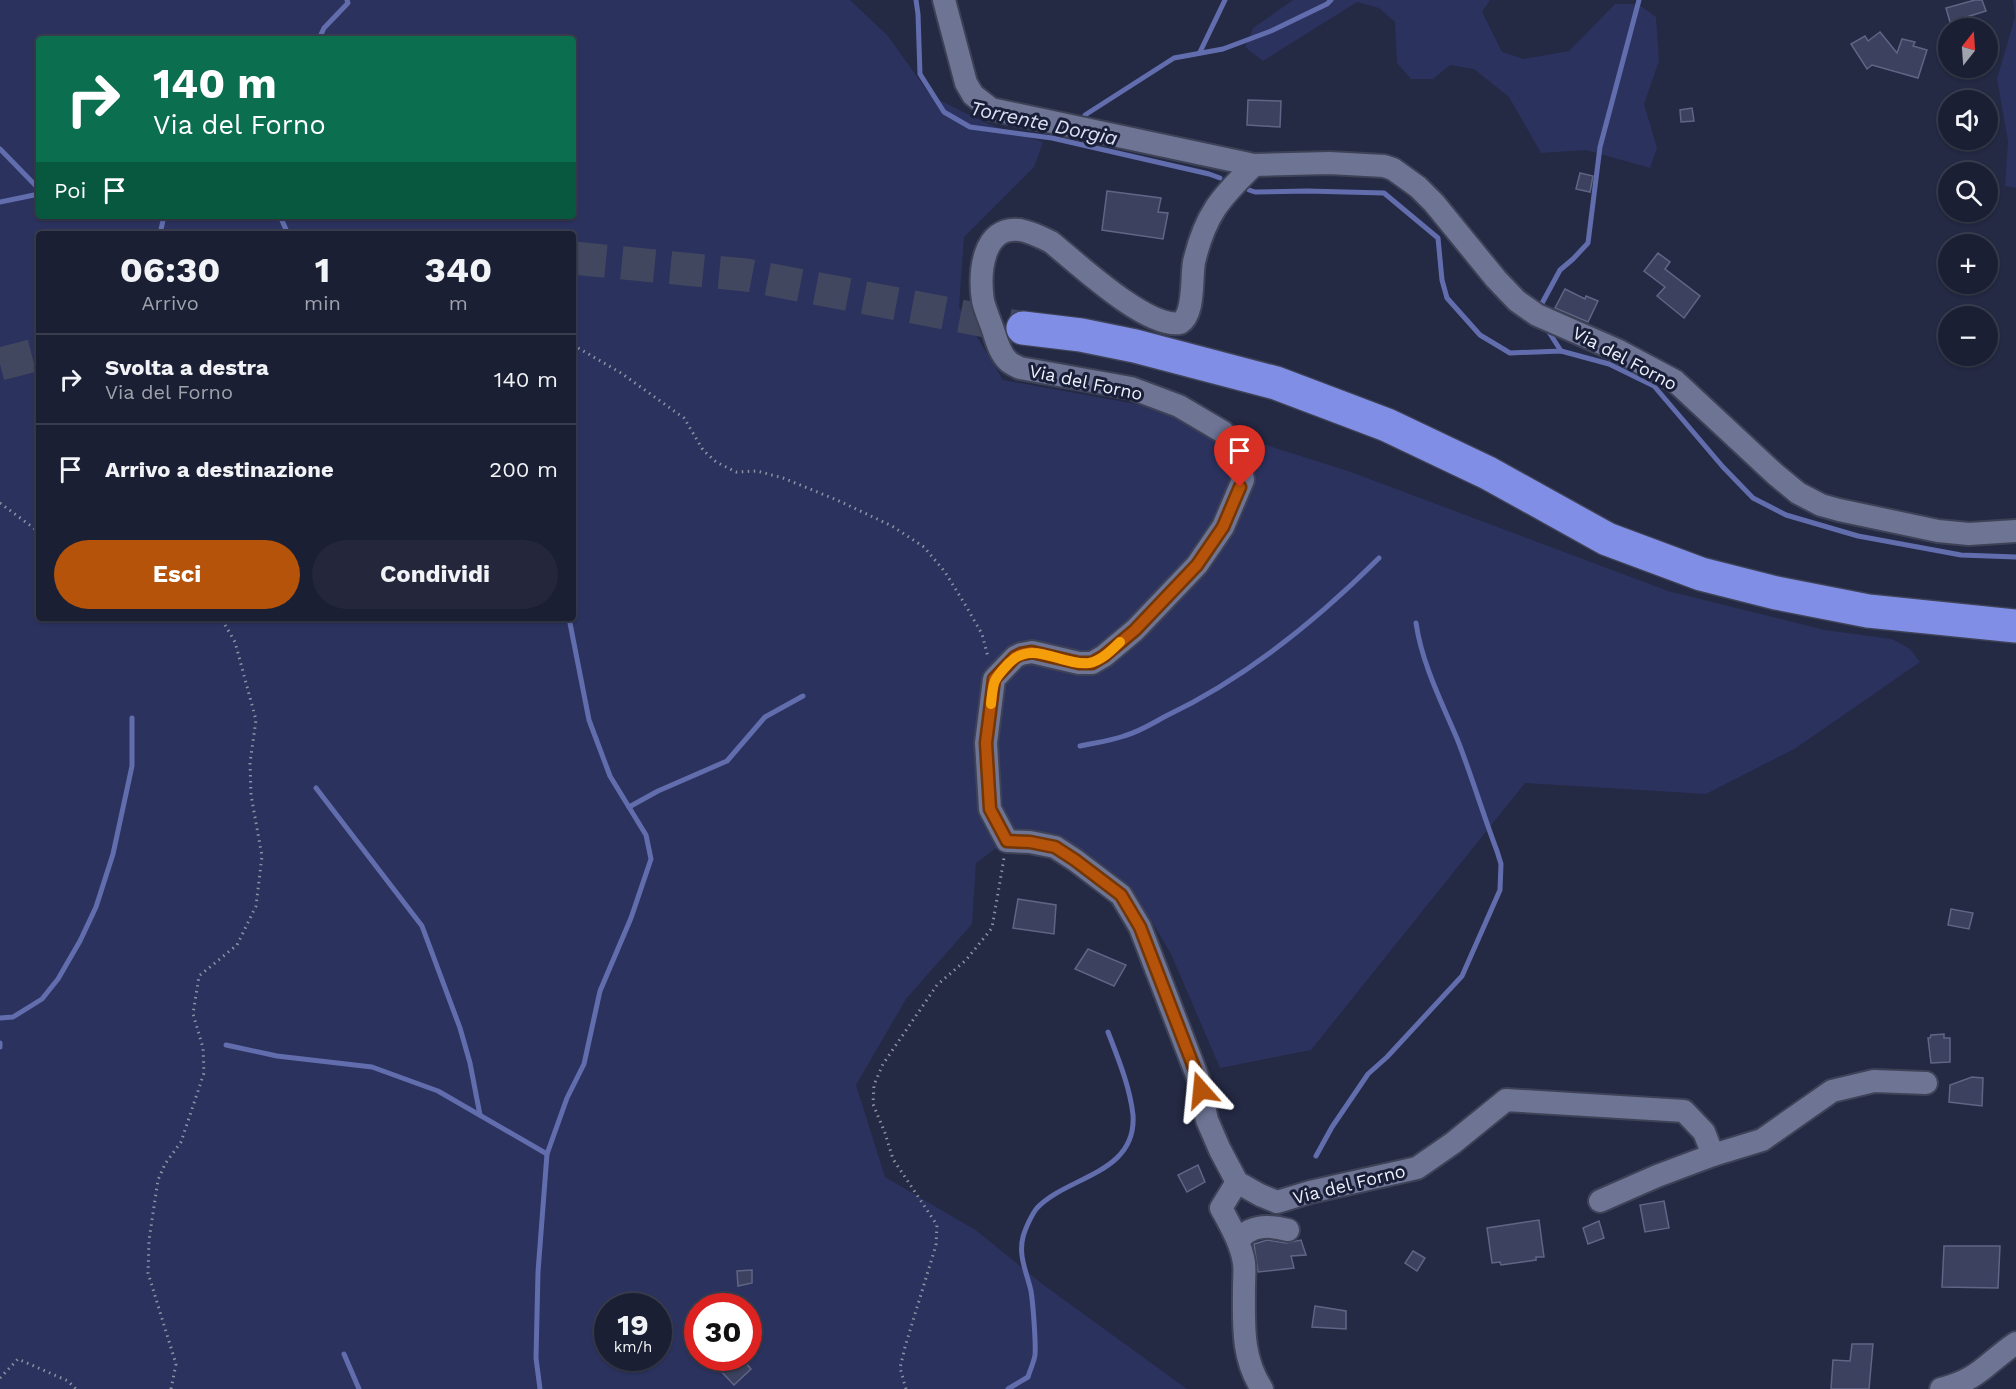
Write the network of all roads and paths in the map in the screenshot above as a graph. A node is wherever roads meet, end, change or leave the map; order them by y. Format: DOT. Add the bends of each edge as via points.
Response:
graph roads {
  1 [pos="944,0"];
  2 [pos="1254,165"];
  3 [pos="1023,328"];
  4 [pos="576,347"];
  5 [pos="0,503"];
  6 [pos="36,530"];
  7 [pos="2016,531"];
  8 [pos="223,621"];
  9 [pos="2016,626"];
  10 [pos="994,679"];
  11 [pos="1007,841"];
  12 [pos="1926,1083"];
  13 [pos="1713,1155"];
  14 [pos="1238,1182"];
  15 [pos="1600,1202"];
  16 [pos="1288,1230"];
  17 [pos="1238,1241"];
  18 [pos="2016,1343"];
  19 [pos="0,1378"];
  20 [pos="76,1389"];
  21 [pos="171,1389"];
  22 [pos="906,1389"];
  23 [pos="1262,1389"];
  24 [pos="1941,1389"];
  1 -- 2 [label="street, Via del Forno" via="966,83 991,109"];
  2 -- 7 [label="street, Via del Forno" via="1329,163 1394,169 1434,203 1518,301 1538,315 1675,381 1775,474 1821,505 1938,531"];
  2 -- 10 [label="street, Via del Forno" via="1218,201 1203,230 1188,315 1180,323 1143,314 1051,242 1035,234 1005,231 987,249 982,264 983,301 1007,360 1020,368 1131,388 1179,406 1223,432 1240,462 1243,480 1223,527 1197,565 1135,630 1104,656 1092,663 1079,663 1032,652 1021,654"];
  3 -- 9 [label="highway" via="1134,346 1276,382 1397,429 1488,473 1607,539 1701,574 1868,611"];
  4 -- 10 [label="path" via="684,418 703,450 716,462 736,472 757,471 783,478 837,500 892,526 924,547 945,572 982,634"];
  5 -- 6 [label="path"];
  8 -- 21 [label="path" via="235,642 256,720 250,763 251,795 262,856 256,906 237,945 198,975 193,1014 203,1048 204,1073 181,1142 158,1180 148,1273 176,1365"];
  10 -- 11 [label="street" via="986,743 990,809"];
  11 -- 14 [label="street, Via del Forno" via="1055,847 1121,895 1140,927 1198,1078 1207,1120"];
  11 -- 22 [label="path" via="992,928 966,960 937,985 883,1064 874,1085 873,1104 893,1159 936,1225 936,1245 900,1368"];
  12 -- 13 [label="street" via="1874,1081 1832,1091 1762,1140"];
  13 -- 14 [label="street, Via del Forno" via="1704,1132 1684,1111 1506,1100 1417,1168 1277,1202"];
  13 -- 15 [label="street"];
  14 -- 17 [label="street" via="1221,1208"];
  16 -- 17 [label="street" via="1263,1226 1244,1232"];
  17 -- 23 [label="street" via="1244,1263 1247,1359"];
  18 -- 24 [label="street" via="1975,1376"];
  19 -- 20 [label="path" via="18,1359 68,1381"];
}
